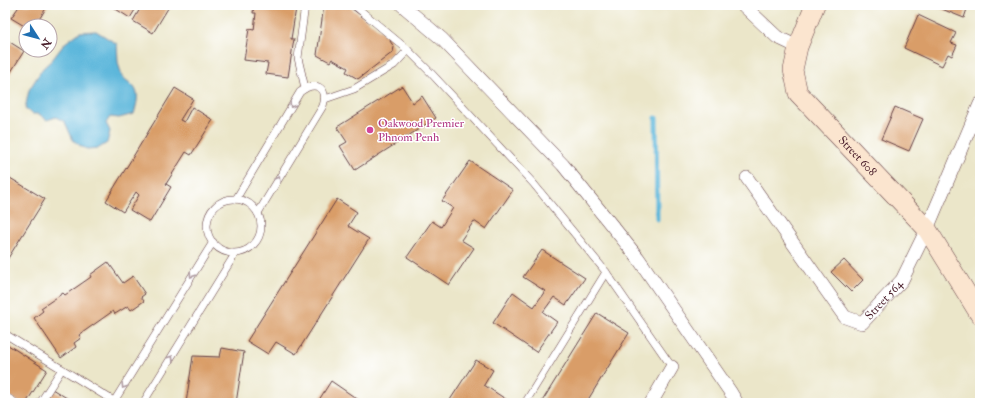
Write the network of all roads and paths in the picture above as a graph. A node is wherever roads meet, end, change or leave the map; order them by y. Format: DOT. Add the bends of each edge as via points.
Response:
graph roads {
  1 [pos="305,5"];
  2 [pos="354,5"];
  3 [pos="402,5"];
  4 [pos="743,5"];
  5 [pos="815,5"];
  6 [pos="798,47"];
  7 [pos="408,50"];
  8 [pos="305,88"];
  9 [pos="325,99"];
  10 [pos="980,104"];
  11 [pos="747,178"];
  12 [pos="236,199"];
  13 [pos="258,213"];
  14 [pos="927,229"];
  15 [pos="213,242"];
  16 [pos="235,254"];
  17 [pos="606,272"];
  18 [pos="980,315"];
  19 [pos="5,334"];
  20 [pos="672,367"];
  21 [pos="62,369"];
  22 [pos="5,396"];
  23 [pos="115,402"];
  24 [pos="16,403"];
  25 [pos="40,403"];
  26 [pos="143,403"];
  27 [pos="525,403"];
  28 [pos="651,403"];
  29 [pos="737,403"];
  1 -- 8 [label="lane" via="298,58"];
  2 -- 7 [label="lane"];
  3 -- 29 [label="street" via="442,40 563,165 638,258"];
  4 -- 6 [label="street" via="777,37"];
  5 -- 6 [label="street, Street 608"];
  6 -- 14 [label="street, Street 608" via="793,70 798,93"];
  7 -- 9 [label="lane" via="394,65 354,89"];
  7 -- 17 [label="lane" via="533,183"];
  8 -- 9 [label="lane" via="313,85 319,87"];
  8 -- 12 [label="lane, one-way" via="300,92"];
  13 -- 9 [label="lane, one-way"];
  10 -- 14 [label="street, Street 564"];
  11 -- 14 [label="street, Street 564" via="845,317 862,323 902,280"];
  12 -- 13 [label="lane" via="246,201"];
  12 -- 15 [label="lane" via="226,200 212,211 208,219 208,229"];
  13 -- 16 [label="lane" via="261,219 259,237 254,245"];
  14 -- 18 [label="street, Street 608"];
  15 -- 16 [label="lane" via="226,252"];
  15 -- 23 [label="lane, one-way"];
  26 -- 16 [label="lane, one-way"];
  17 -- 20 [label="lane"];
  17 -- 27 [label="lane"];
  19 -- 21 [label="lane"];
  20 -- 28 [label="street"];
  21 -- 23 [label="lane"];
  21 -- 25 [label="lane"];
  22 -- 24 [label="lane"];
}
